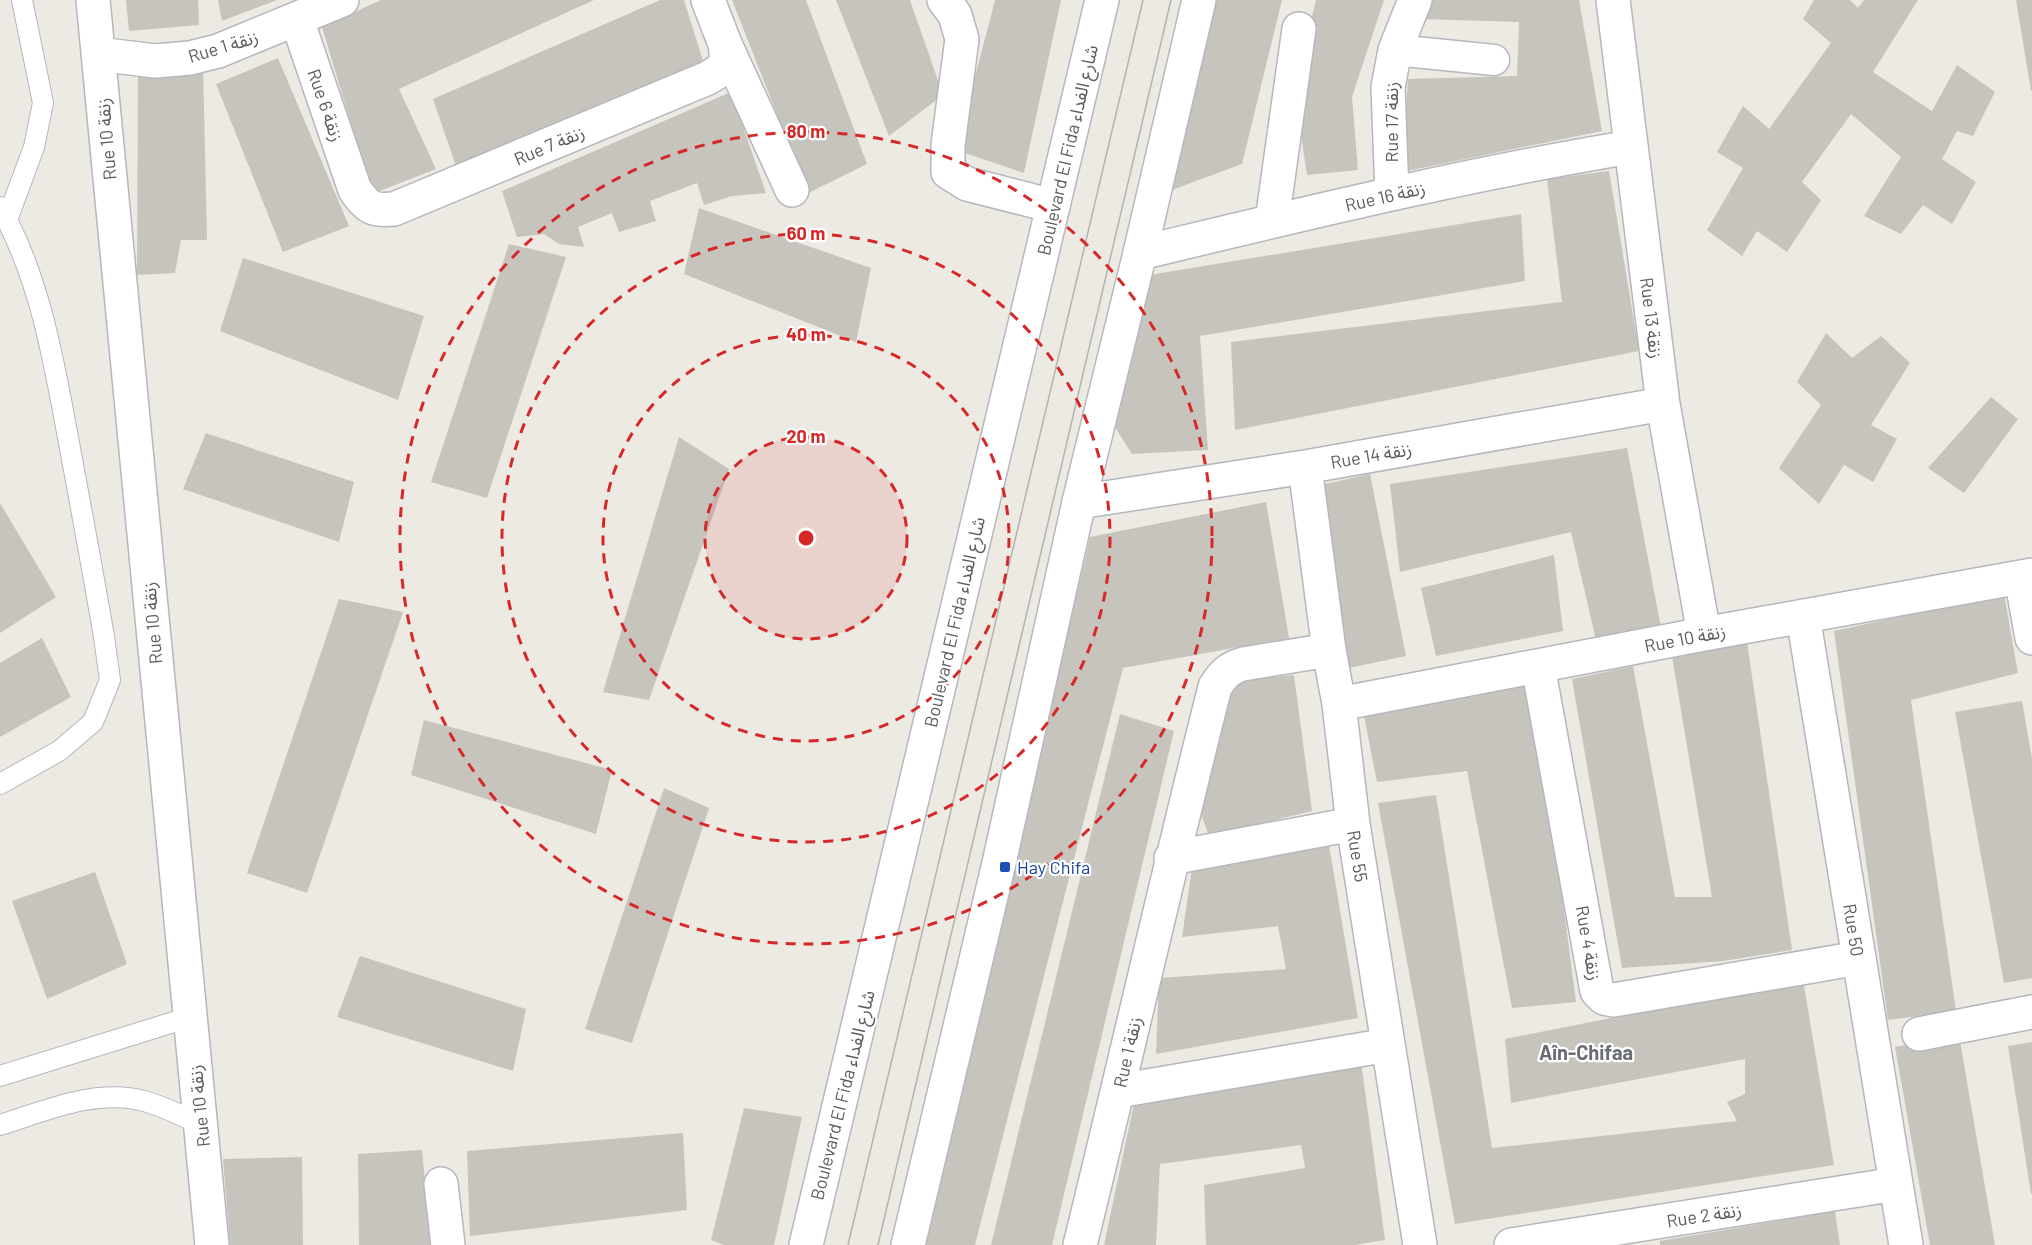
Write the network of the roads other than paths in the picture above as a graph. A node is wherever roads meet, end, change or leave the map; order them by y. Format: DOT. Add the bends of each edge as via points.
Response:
graph roads {
  1 [pos="22,0"];
  2 [pos="93,0"];
  3 [pos="342,0"];
  4 [pos="708,0"];
  5 [pos="944,0"];
  6 [pos="1102,0"];
  7 [pos="1199,0"];
  8 [pos="1415,0"];
  9 [pos="1613,0"];
  10 [pos="297,20"];
  11 [pos="1299,29"];
  12 [pos="725,44"];
  13 [pos="1395,50"];
  14 [pos="98,54"];
  15 [pos="1494,60"];
  16 [pos="1631,147"];
  17 [pos="355,190"];
  18 [pos="792,190"];
  19 [pos="1392,194"];
  20 [pos="1053,206"];
  21 [pos="4,214"];
  22 [pos="1272,221"];
  23 [pos="1140,253"];
  24 [pos="1663,404"];
  25 [pos="1305,467"];
  26 [pos="1079,502"];
  27 [pos="2026,576"];
  28 [pos="1803,616"];
  29 [pos="1704,634"];
  30 [pos="2032,638"];
  31 [pos="1329,650"];
  32 [pos="1538,666"];
  33 [pos="1339,704"];
  34 [pos="0,784"];
  35 [pos="1353,824"];
  36 [pos="1172,858"];
  37 [pos="1859,958"];
  38 [pos="2032,1012"];
  39 [pos="190,1017"];
  40 [pos="1919,1034"];
  41 [pos="1388,1045"];
  42 [pos="0,1076"];
  43 [pos="1118,1091"];
  44 [pos="200,1124"];
  45 [pos="0,1125"];
  46 [pos="441,1184"];
  47 [pos="1896,1184"];
  48 [pos="1633,1236"];
  49 [pos="212,1245"];
  50 [pos="448,1245"];
  51 [pos="806,1245"];
  52 [pos="908,1245"];
  53 [pos="1080,1245"];
  54 [pos="1420,1245"];
  55 [pos="1511,1245"];
  56 [pos="1906,1245"];
  1 -- 21 [label="lane" via="43,104 34,147"];
  2 -- 14 [label="street, Rue 10 زنقة"];
  3 -- 10 [label="street, Rue 1 زنقة"];
  4 -- 12 [label="street"];
  5 -- 20 [label="street" via="956,15 963,39 948,145 948,172 967,184"];
  6 -- 20 [label="street, Boulevard El Fida شارع الفداء"];
  7 -- 23 [label="street"];
  8 -- 13 [label="street, Rue 17 زنقة"];
  9 -- 16 [label="street, Rue 13 زنقة"];
  10 -- 14 [label="street, Rue 1 زنقة" via="190,58 155,61"];
  10 -- 17 [label="street, Rue 6 زنقة"];
  11 -- 22 [label="street"];
  12 -- 17 [label="street, Rue 7 زنقة" via="728,59 722,70 708,78 394,209 378,210 366,204"];
  12 -- 18 [label="street"];
  13 -- 15 [label="street"];
  13 -- 19 [label="street, Rue 17 زنقة" via="1388,87"];
  14 -- 39 [label="street, Rue 10 زنقة"];
  16 -- 19 [label="street, Rue 16 زنقة" via="1531,163"];
  16 -- 24 [label="street, Rue 13 زنقة"];
  19 -- 22 [label="street, Rue 16 زنقة"];
  20 -- 51 [label="street, Boulevard El Fida شارع الفداء"];
  21 -- 34 [label="lane" via="38,297 55,364 110,680 93,722 59,751"];
  22 -- 23 [label="street, Rue 16 زنقة"];
  23 -- 26 [label="street"];
  24 -- 25 [label="street, Rue 14 زنقة"];
  24 -- 29 [label="street, Rue 13 زنقة"];
  25 -- 26 [label="street, Rue 14 زنقة"];
  25 -- 31 [label="street, Rue 55"];
  26 -- 52 [label="street" via="999,863"];
  27 -- 28 [label="street, Rue 10 زنقة"];
  27 -- 30 [label="street"];
  28 -- 29 [label="street, Rue 10 زنقة"];
  28 -- 37 [label="street, Rue 50"];
  29 -- 32 [label="street, Rue 10 زنقة"];
  31 -- 33 [label="street, Rue 55"];
  31 -- 36 [label="street, Rue 1 زنقة" via="1243,664 1222,676 1215,687"];
  32 -- 33 [label="street, Rue 10 زنقة"];
  32 -- 37 [label="street, Rue 4 زنقة" via="1598,991 1604,998 1614,1000"];
  33 -- 35 [label="street, Rue 55"];
  35 -- 36 [label="street"];
  35 -- 41 [label="street, Rue 55"];
  36 -- 43 [label="street, Rue 1 زنقة"];
  37 -- 47 [label="street, Rue 50"];
  38 -- 40 [label="street"];
  39 -- 42 [label="lane"];
  39 -- 44 [label="street, Rue 10 زنقة"];
  41 -- 43 [label="street"];
  41 -- 54 [label="street, Rue 55"];
  43 -- 53 [label="street, Rue 1 زنقة"];
  44 -- 45 [label="lane" via="144,1101 108,1097 68,1103"];
  44 -- 49 [label="street, Rue 10 زنقة"];
  46 -- 50 [label="street"];
  47 -- 48 [label="street, Rue 2 زنقة"];
  47 -- 56 [label="street, Rue 50"];
  48 -- 55 [label="street, Rue 2 زنقة"];
}
